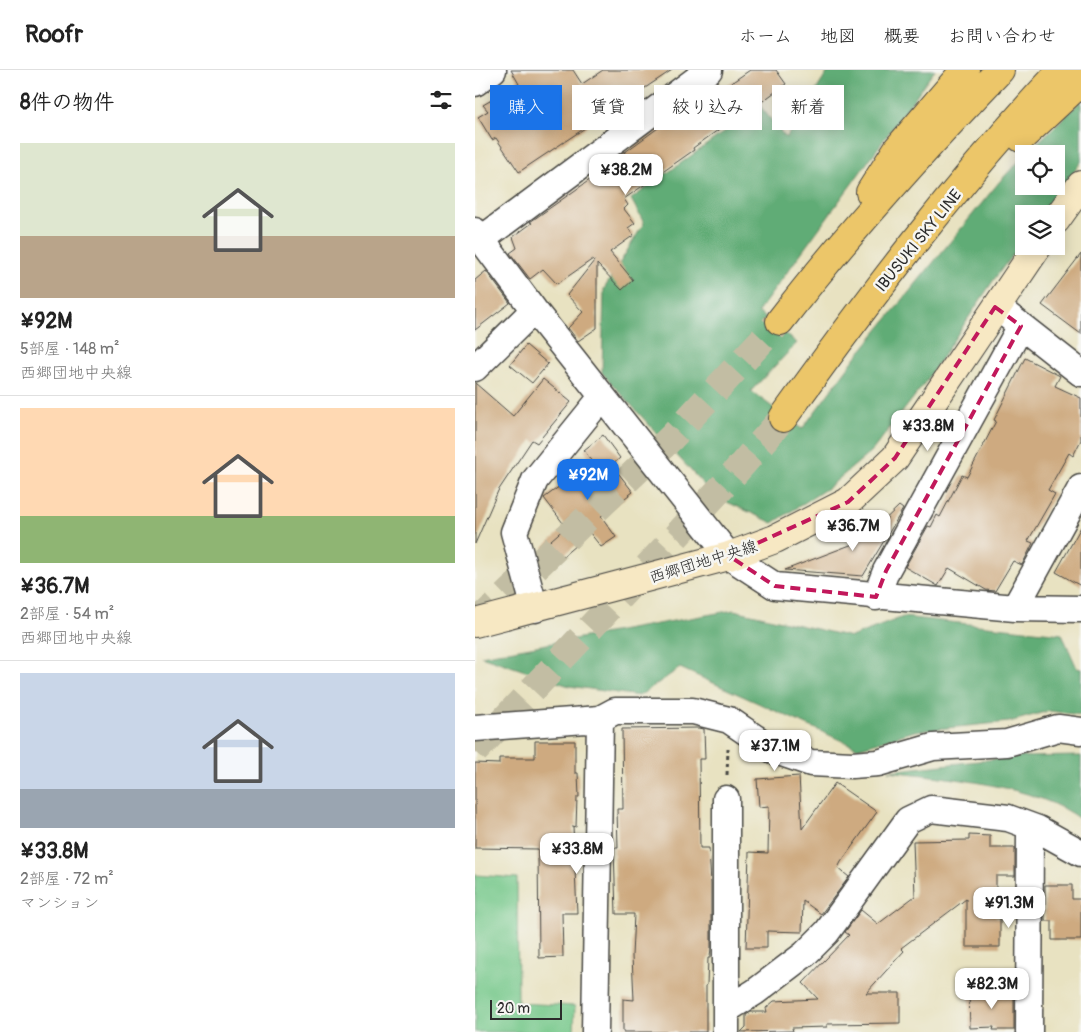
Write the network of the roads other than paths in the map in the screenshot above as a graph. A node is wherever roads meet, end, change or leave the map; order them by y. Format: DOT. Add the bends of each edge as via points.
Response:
graph roads {
  1 [pos="493,70"];
  2 [pos="709,70"];
  3 [pos="965,70"];
  4 [pos="1000,70"];
  5 [pos="1062,70"];
  6 [pos="1081,82"];
  7 [pos="475,83"];
  8 [pos="1081,185"];
  9 [pos="1065,207"];
  10 [pos="942,209"];
  11 [pos="478,235"];
  12 [pos="1032,255"];
  13 [pos="828,259"];
  14 [pos="995,307"];
  15 [pos="534,310"];
  16 [pos="780,321"];
  17 [pos="1021,326"];
  18 [pos="475,368"];
  19 [pos="1081,373"];
  20 [pos="602,397"];
  21 [pos="783,418"];
  22 [pos="1081,488"];
  23 [pos="729,556"];
  24 [pos="876,597"];
  25 [pos="1015,608"];
  26 [pos="535,609"];
  27 [pos="1081,609"];
  28 [pos="475,623"];
  29 [pos="600,719"];
  30 [pos="475,728"];
  31 [pos="1081,731"];
  32 [pos="726,799"];
  33 [pos="1030,827"];
  34 [pos="1081,853"];
  35 [pos="726,1021"];
  36 [pos="595,1032"];
  37 [pos="1029,1032"];
  1 -- 7 [label="street"];
  2 -- 11 [label="street"];
  3 -- 13 [label="highway" via="898,148"];
  4 -- 13 [label="highway"];
  5 -- 10 [label="highway, IBUSUKI SKY LINE"];
  6 -- 10 [label="highway"];
  8 -- 9 [label="street"];
  10 -- 21 [label="highway, IBUSUKI SKY LINE" via="862,309"];
  11 -- 15 [label="street"];
  12 -- 14 [label="street, 西郷団地中央線"];
  13 -- 16 [label="highway"];
  14 -- 17 [label="street"];
  14 -- 23 [label="street, 西郷団地中央線" via="895,458 848,502 775,538"];
  15 -- 18 [label="street"];
  15 -- 20 [label="street"];
  17 -- 19 [label="street"];
  17 -- 24 [label="street" via="886,571"];
  20 -- 23 [label="street"];
  20 -- 26 [label="street" via="535,480 514,532"];
  22 -- 25 [label="street"];
  23 -- 24 [label="street" via="775,586"];
  23 -- 26 [label="street, 西郷団地中央線"];
  24 -- 25 [label="street"];
  25 -- 27 [label="street"];
  26 -- 28 [label="street, 西郷団地中央線"];
  29 -- 30 [label="street"];
  29 -- 31 [label="street" via="615,711 693,710 729,720 773,750 811,763 852,765 878,763 933,746 1007,743 1058,728"];
  29 -- 36 [label="street"];
  32 -- 35 [label="street"];
  33 -- 34 [label="street"];
  33 -- 35 [label="street" via="1008,818 931,809 908,820 827,932 755,992"];
  33 -- 37 [label="street"];
}
